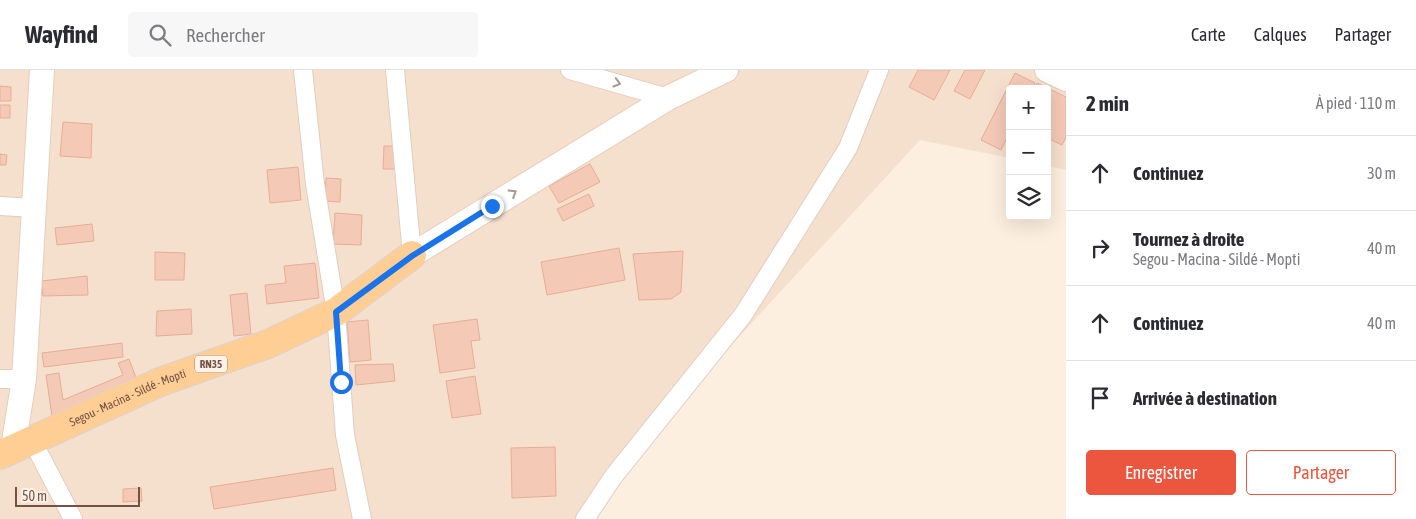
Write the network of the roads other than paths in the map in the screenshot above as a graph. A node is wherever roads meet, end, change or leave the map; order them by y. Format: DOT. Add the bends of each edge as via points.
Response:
graph roads {
  1 [pos="42,70"];
  2 [pos="303,70"];
  3 [pos="395,70"];
  4 [pos="570,70"];
  5 [pos="726,70"];
  6 [pos="879,70"];
  7 [pos="1047,70"];
  8 [pos="1066,79"];
  9 [pos="668,98"];
  10 [pos="0,206"];
  11 [pos="34,208"];
  12 [pos="412,256"];
  13 [pos="336,312"];
  14 [pos="0,379"];
  15 [pos="24,379"];
  16 [pos="15,447"];
  17 [pos="73,519"];
  18 [pos="362,519"];
  19 [pos="585,519"];
  1 -- 11 [label="main road"];
  2 -- 13 [label="street" via="315,184"];
  3 -- 12 [label="street"];
  4 -- 9 [label="street, one-way"];
  5 -- 9 [label="main road"];
  6 -- 19 [label="street" via="848,148 743,316 613,477"];
  7 -- 8 [label="main road"];
  12 -- 9 [label="main road, one-way"];
  10 -- 11 [label="street"];
  11 -- 15 [label="main road"];
  12 -- 13 [label="main road, Segou - Macina - Sildé - Mopti / RN35"];
  13 -- 16 [label="main road, Segou - Macina - Sildé - Mopti / RN35" via="268,344 160,382"];
  13 -- 18 [label="street" via="345,435"];
  14 -- 15 [label="street"];
  15 -- 16 [label="main road"];
  16 -- 17 [label="street"];
}
